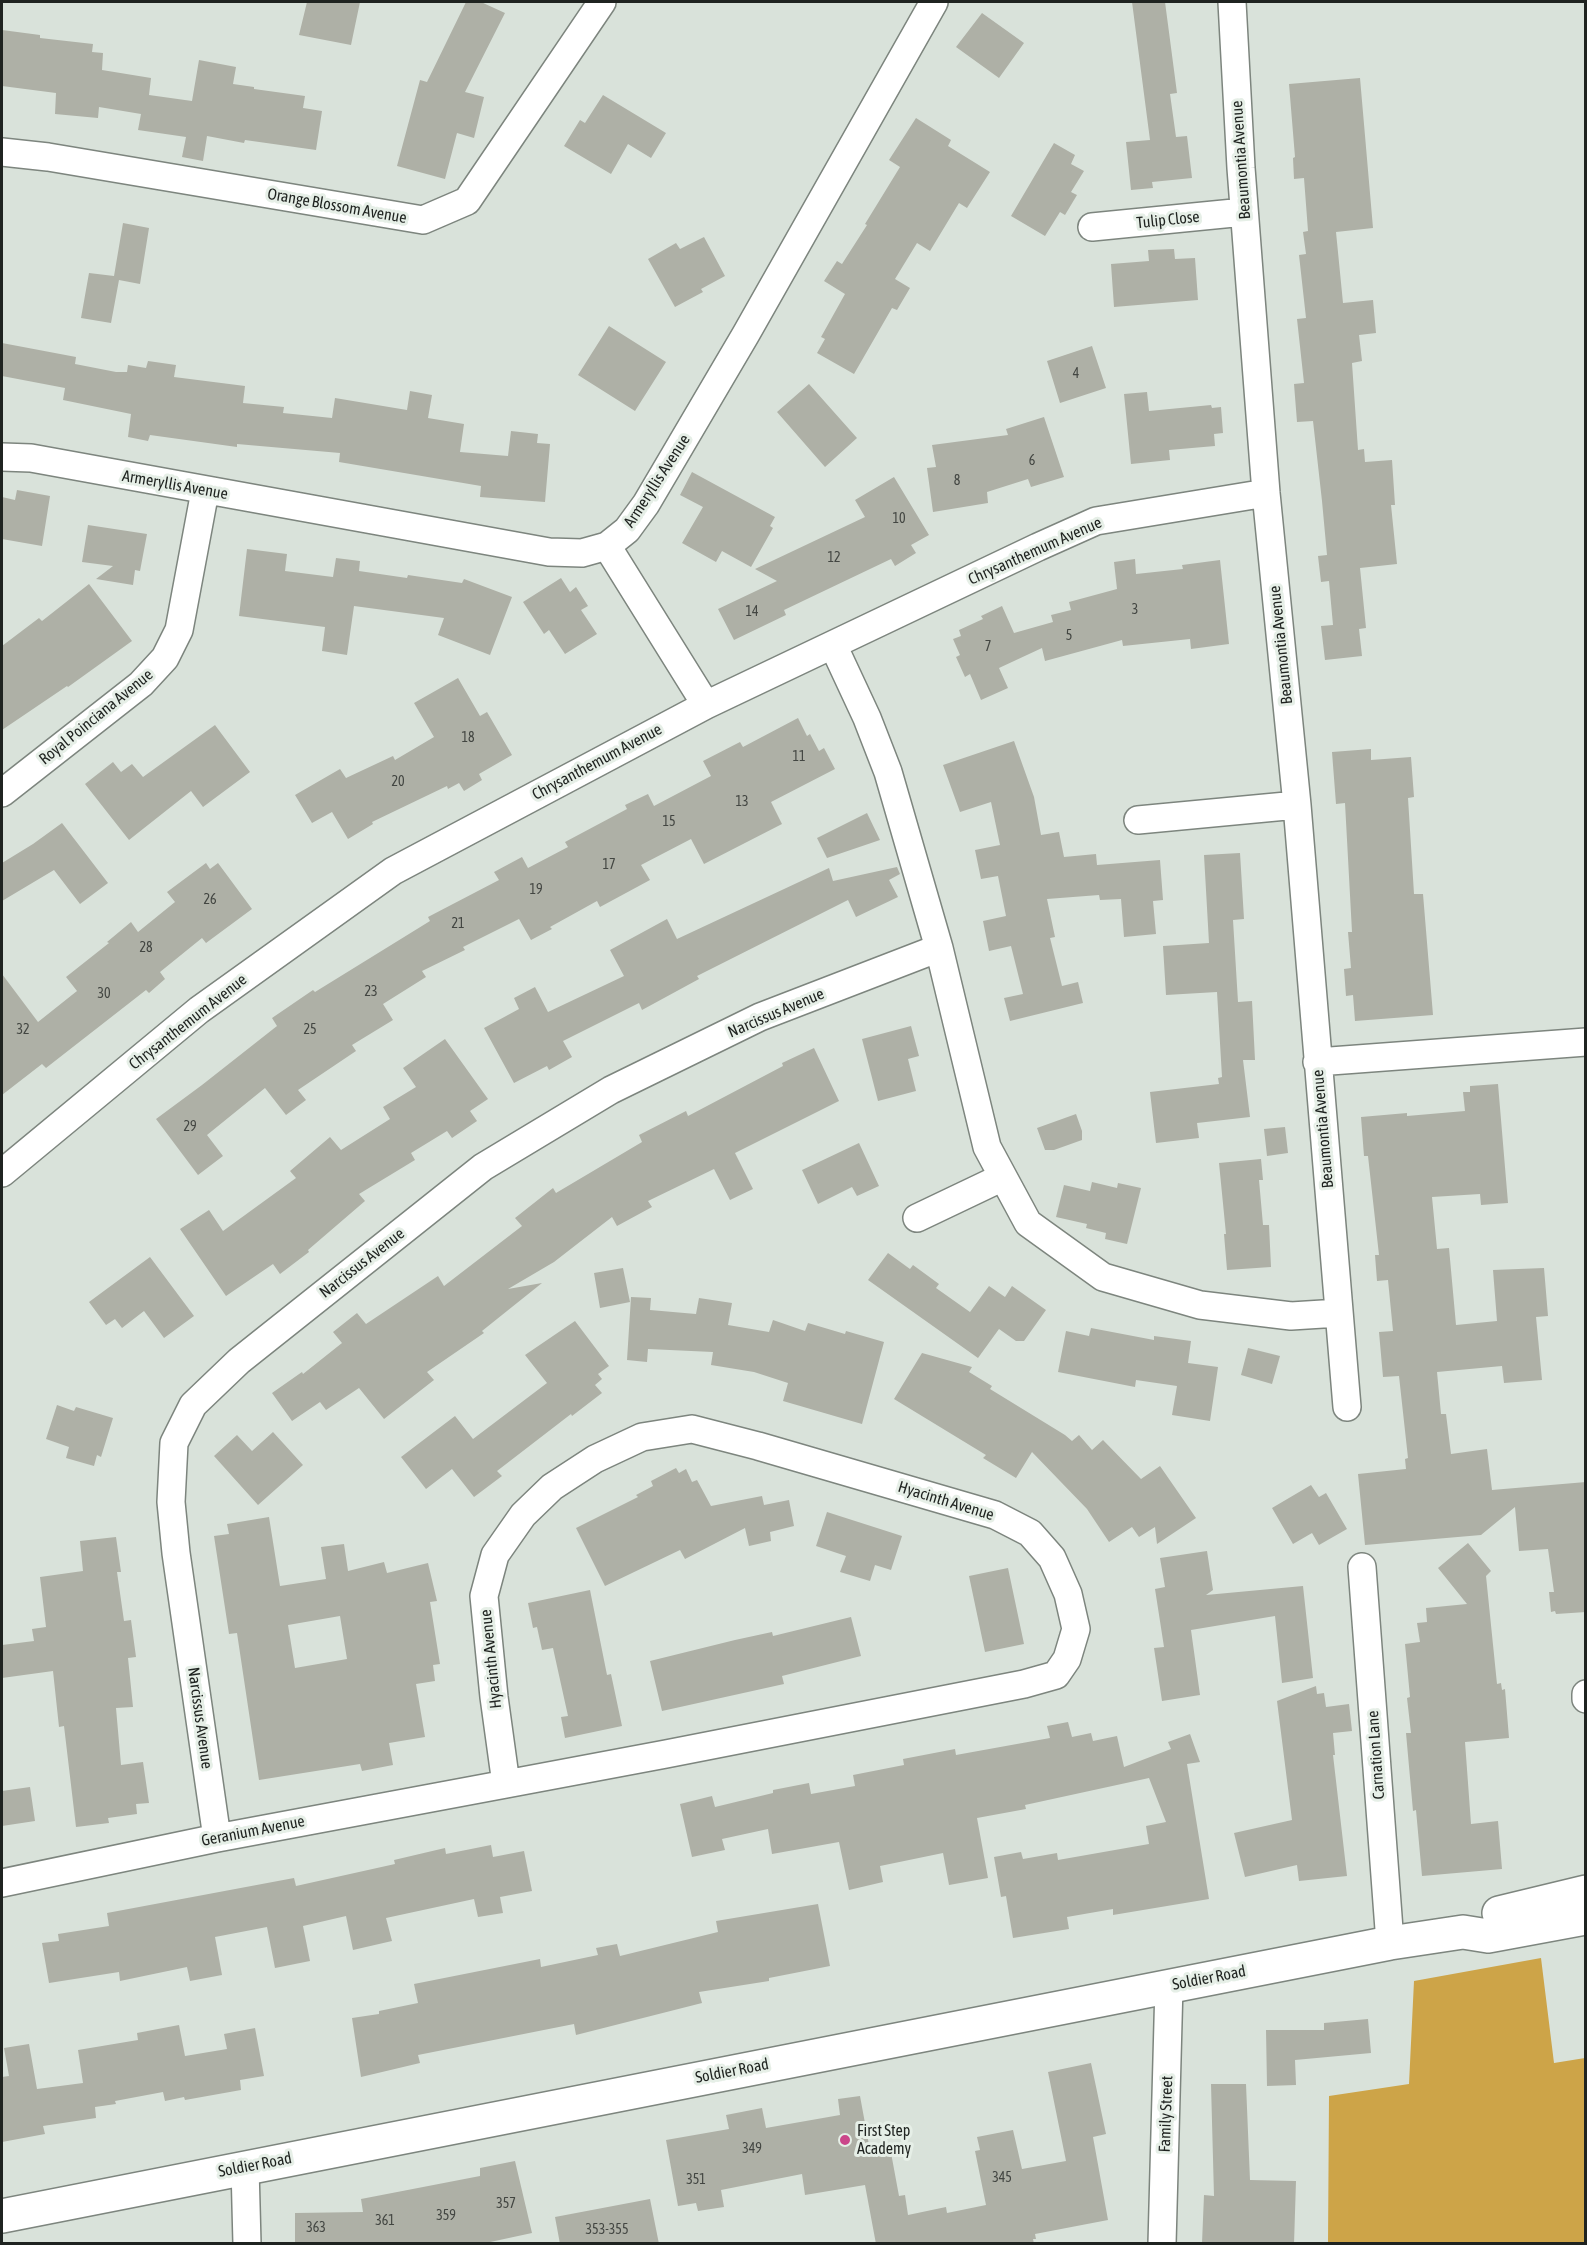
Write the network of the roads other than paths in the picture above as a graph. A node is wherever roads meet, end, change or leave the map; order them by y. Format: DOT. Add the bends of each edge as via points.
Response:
graph roads {
  1 [pos="602,2"];
  2 [pos="934,2"];
  3 [pos="1232,2"];
  4 [pos="2,152"];
  5 [pos="1244,212"];
  6 [pos="1092,227"];
  7 [pos="2,457"];
  8 [pos="205,491"];
  9 [pos="1266,493"];
  10 [pos="607,546"];
  11 [pos="833,645"];
  12 [pos="706,705"];
  13 [pos="2,793"];
  14 [pos="1297,805"];
  15 [pos="1138,820"];
  16 [pos="939,948"];
  17 [pos="1586,1042"];
  18 [pos="1317,1062"];
  19 [pos="2,1173"];
  20 [pos="1003,1177"];
  21 [pos="917,1218"];
  22 [pos="1339,1313"];
  23 [pos="1347,1407"];
  24 [pos="1362,1567"];
  25 [pos="1586,1694"];
  26 [pos="1586,1700"];
  27 [pos="506,1784"];
  28 [pos="217,1838"];
  29 [pos="2,1883"];
  30 [pos="1586,1892"];
  31 [pos="1586,1918"];
  32 [pos="1463,1932"];
  33 [pos="1390,1943"];
  34 [pos="1169,1985"];
  35 [pos="245,2167"];
  36 [pos="2,2216"];
  37 [pos="247,2244"];
  38 [pos="1162,2244"];
  1 -- 4 [label="street, Orange Blossom Avenue" via="467,201 423,220"];
  2 -- 10 [label="street, Armeryllis Avenue" via="646,504 627,530"];
  3 -- 5 [label="street, Beaumontia Avenue"];
  5 -- 6 [label="street, Tulip Close"];
  5 -- 9 [label="street, Beaumontia Avenue"];
  7 -- 8 [label="street, Armeryllis Avenue" via="31,458"];
  8 -- 10 [label="street, Armeryllis Avenue" via="549,552 582,553"];
  8 -- 13 [label="street, Royal Poinciana Avenue" via="179,630 165,658 141,684"];
  9 -- 11 [label="street, Chrysanthemum Avenue" via="1096,521"];
  9 -- 14 [label="street, Beaumontia Avenue"];
  10 -- 12 [label="street"];
  11 -- 12 [label="street, Chrysanthemum Avenue"];
  11 -- 16 [label="street" via="888,772"];
  12 -- 19 [label="street, Chrysanthemum Avenue" via="393,871 199,1010"];
  14 -- 15 [label="street"];
  14 -- 18 [label="street, Beaumontia Avenue"];
  16 -- 20 [label="street" via="987,1147"];
  16 -- 28 [label="street, Narcissus Avenue" via="760,1017 611,1090 493,1161 239,1361 193,1405 174,1443 171,1502"];
  17 -- 18 [label="street"];
  18 -- 22 [label="street, Beaumontia Avenue"];
  20 -- 21 [label="street"];
  20 -- 22 [label="street" via="1028,1223 1103,1277 1200,1305 1291,1316"];
  22 -- 23 [label="street, Beaumontia Avenue"];
  24 -- 33 [label="street, Carnation Lane"];
  25 -- 26 [label="street"];
  27 -- 27 [label="street, Hyacinth Avenue" via="484,1596 495,1555 523,1515 552,1487 595,1459 642,1437 692,1430 995,1515 1030,1533 1052,1558 1068,1594 1076,1629 1067,1659 1056,1674 1012,1686"];
  27 -- 28 [label="street, Geranium Avenue"];
  28 -- 29 [label="street, Geranium Avenue"];
  30 -- 32 [label="main road, Soldier Road" via="1483,1917"];
  31 -- 32 [label="main road, Soldier Road" via="1488,1936"];
  32 -- 33 [label="main road, Soldier Road"];
  33 -- 34 [label="main road, Soldier Road"];
  34 -- 35 [label="main road, Soldier Road"];
  34 -- 38 [label="street, Family Street"];
  35 -- 36 [label="main road, Soldier Road"];
  35 -- 37 [label="street"];
}
